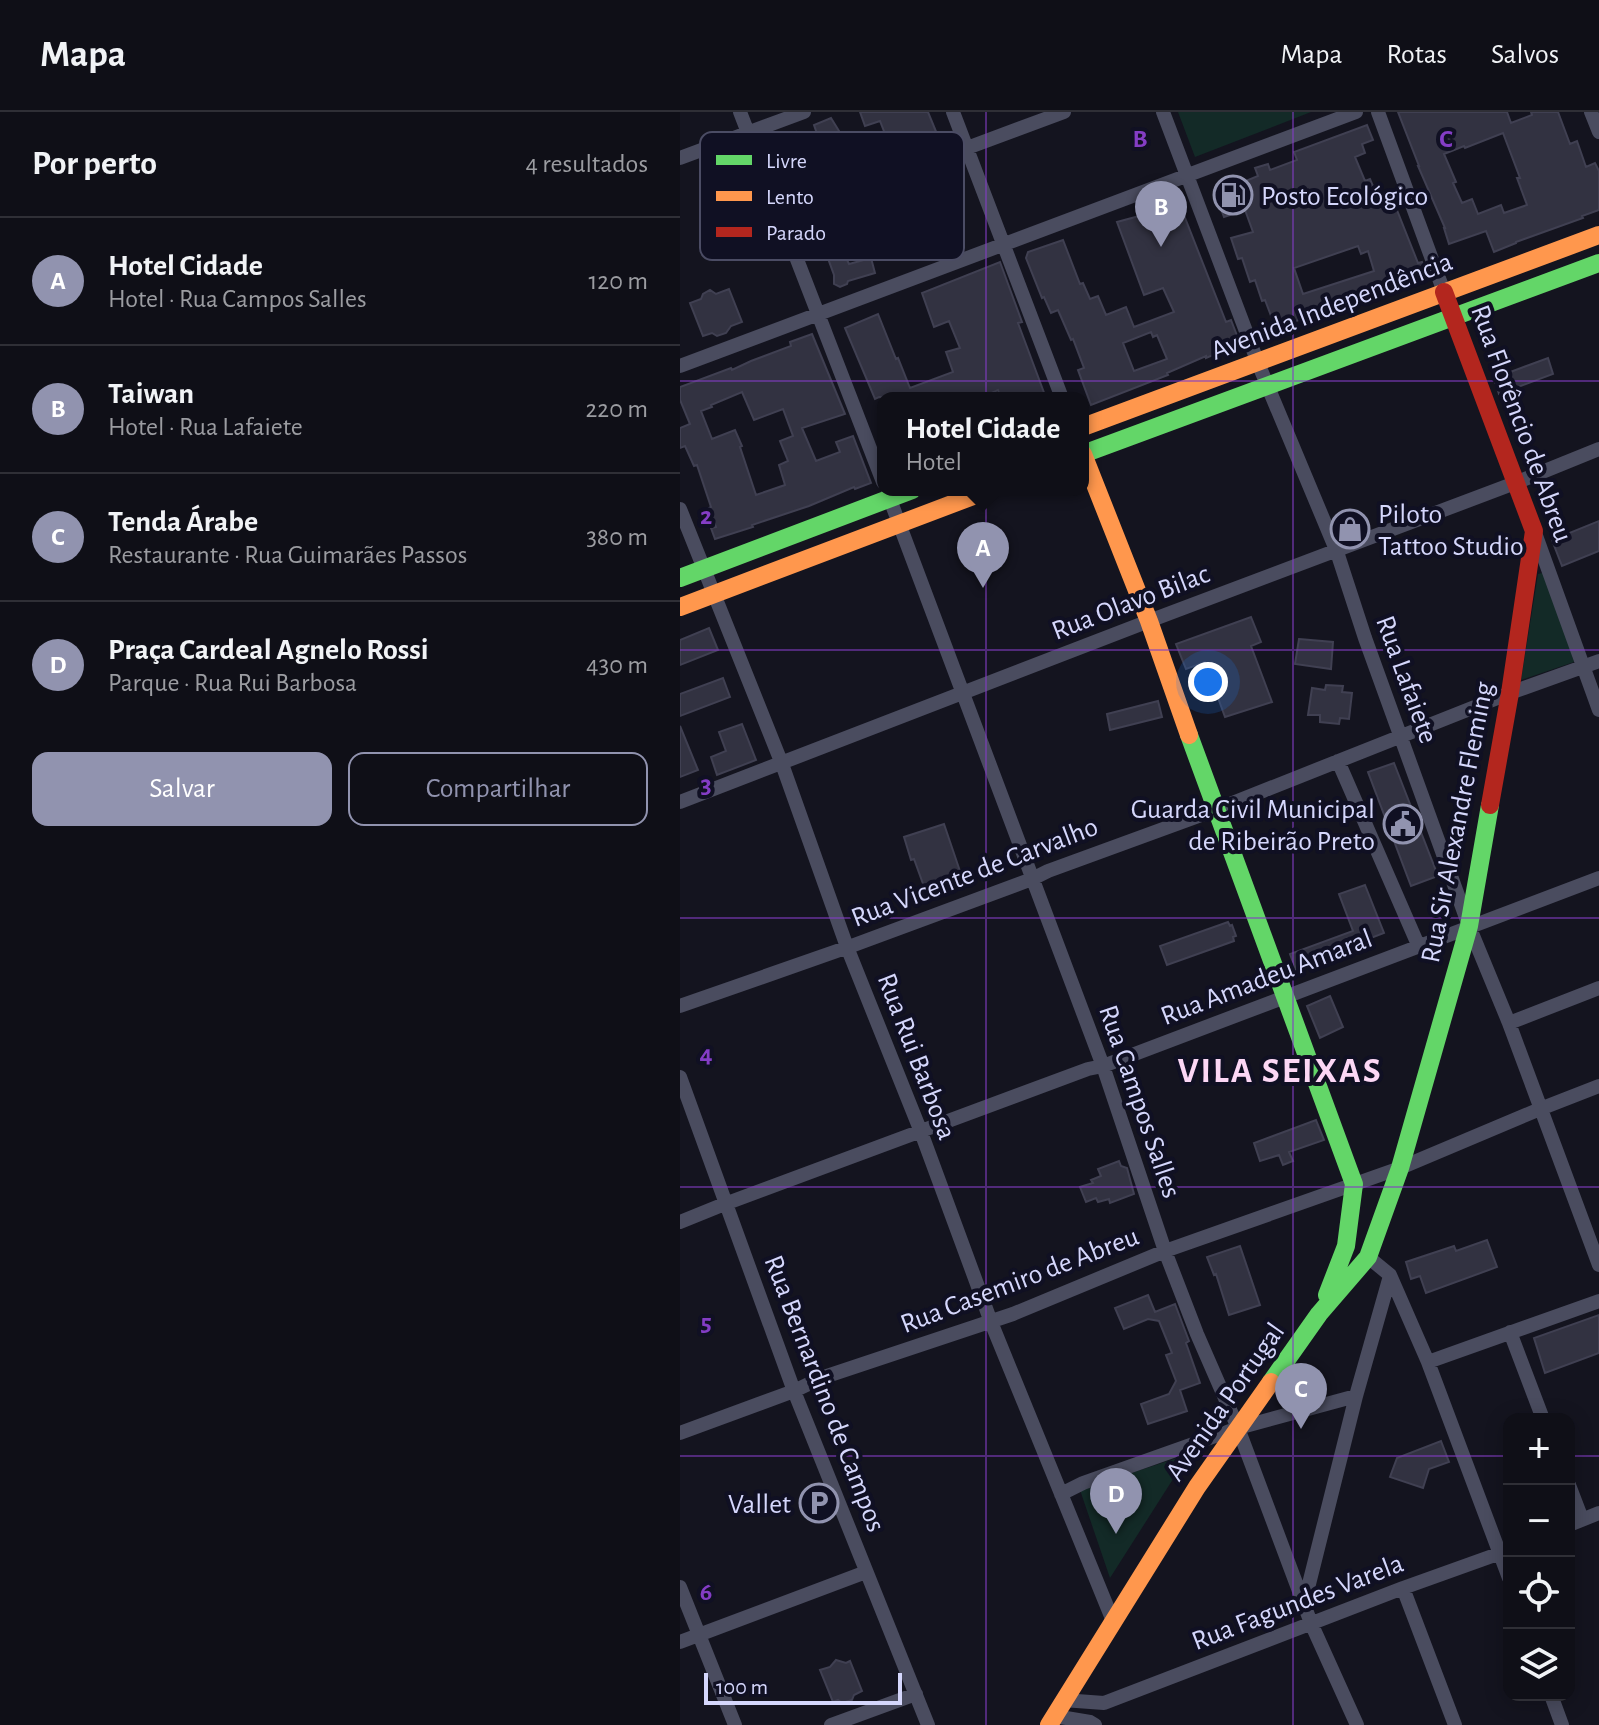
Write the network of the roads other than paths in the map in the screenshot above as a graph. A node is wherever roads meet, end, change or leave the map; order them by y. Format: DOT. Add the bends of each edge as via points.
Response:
graph roads {
  1 [pos="740,112"];
  2 [pos="804,112"];
  3 [pos="953,112"];
  4 [pos="1064,112"];
  5 [pos="1163,112"];
  6 [pos="1356,112"];
  7 [pos="1378,112"];
  8 [pos="1591,112"];
  9 [pos="749,132"];
  10 [pos="752,132"];
  11 [pos="961,132"];
  12 [pos="1599,132"];
  13 [pos="964,140"];
  14 [pos="967,148"];
  15 [pos="700,151"];
  16 [pos="680,158"];
  17 [pos="1187,176"];
  18 [pos="1599,235"];
  19 [pos="1004,244"];
  20 [pos="964,259"];
  21 [pos="798,260"];
  22 [pos="962,260"];
  23 [pos="1599,263"];
  24 [pos="1444,292"];
  25 [pos="819,314"];
  26 [pos="1454,317"];
  27 [pos="1258,363"];
  28 [pos="680,366"];
  29 [pos="1268,387"];
  30 [pos="1060,392"];
  31 [pos="1089,425"];
  32 [pos="1599,449"];
  33 [pos="1089,452"];
  34 [pos="877,466"];
  35 [pos="1089,469"];
  36 [pos="1515,483"];
  37 [pos="877,494"];
  38 [pos="888,496"];
  39 [pos="974,496"];
  40 [pos="680,509"];
  41 [pos="899,525"];
  42 [pos="1534,531"];
  43 [pos="1337,552"];
  44 [pos="703,569"];
  45 [pos="680,578"];
  46 [pos="714,594"];
  47 [pos="680,607"];
  48 [pos="1149,621"];
  49 [pos="1599,661"];
  50 [pos="1582,667"];
  51 [pos="1510,693"];
  52 [pos="963,694"];
  53 [pos="1599,710"];
  54 [pos="1401,738"];
  55 [pos="1338,761"];
  56 [pos="782,764"];
  57 [pos="680,802"];
  58 [pos="1215,810"];
  59 [pos="1599,878"];
  60 [pos="1032,879"];
  61 [pos="1469,926"];
  62 [pos="847,947"];
  63 [pos="1419,947"];
  64 [pos="1599,988"];
  65 [pos="1286,997"];
  66 [pos="680,1006"];
  67 [pos="1509,1023"];
  68 [pos="1103,1066"];
  69 [pos="680,1077"];
  70 [pos="1599,1086"];
  71 [pos="1540,1109"];
  72 [pos="921,1132"];
  73 [pos="1400,1168"];
  74 [pos="1354,1184"];
  75 [pos="727,1203"];
  76 [pos="680,1222"];
  77 [pos="1346,1246"];
  78 [pos="1165,1251"];
  79 [pos="1368,1257"];
  80 [pos="1599,1265"];
  81 [pos="1390,1275"];
  82 [pos="1599,1301"];
  83 [pos="1319,1314"];
  84 [pos="991,1322"];
  85 [pos="1510,1332"];
  86 [pos="1428,1362"];
  87 [pos="794,1391"];
  88 [pos="1356,1396"];
  89 [pos="1541,1413"];
  90 [pos="1238,1428"];
  91 [pos="680,1433"];
  92 [pos="1061,1494"];
  93 [pos="1599,1513"];
  94 [pos="1576,1522"];
  95 [pos="1503,1550"];
  96 [pos="1503,1552"];
  97 [pos="866,1572"];
  98 [pos="680,1587"];
  99 [pos="1403,1588"];
  100 [pos="1304,1605"];
  101 [pos="1113,1621"];
  102 [pos="1311,1623"];
  103 [pos="699,1635"];
  104 [pos="680,1642"];
  105 [pos="916,1694"];
  106 [pos="1553,1701"];
  107 [pos="1104,1703"];
  108 [pos="1055,1714"];
  109 [pos="1093,1724"];
  110 [pos="735,1725"];
  111 [pos="831,1725"];
  112 [pos="928,1725"];
  113 [pos="1357,1725"];
  114 [pos="1455,1725"];
  115 [pos="1562,1725"];
  1 -- 9 [label="street, Rua Campos Salles"];
  2 -- 10 [label="street"];
  3 -- 11 [label="street"];
  4 -- 14 [label="street"];
  5 -- 17 [label="street, Rua Lafaiete"];
  6 -- 17 [label="street"];
  7 -- 24 [label="street, Rua Florêncio de Abreu"];
  8 -- 12 [label="street"];
  13 -- 14 [label="street"];
  14 -- 19 [label="street"];
  15 -- 16 [label="street"];
  17 -- 19 [label="street"];
  17 -- 27 [label="street, Rua Lafaiete"];
  18 -- 24 [label="main road, Avenida Independência"];
  19 -- 20 [label="street"];
  19 -- 30 [label="street"];
  21 -- 25 [label="street, Rua Campos Salles"];
  22 -- 25 [label="street"];
  23 -- 26 [label="main road, Avenida Independência"];
  24 -- 26 [label="main road, Rua Florêncio de Abreu"];
  24 -- 27 [label="main road, Avenida Independência"];
  25 -- 28 [label="street"];
  25 -- 34 [label="street, Rua Campos Salles"];
  26 -- 29 [label="main road, Avenida Independência"];
  26 -- 36 [label="main road, Rua Florêncio de Abreu"];
  27 -- 29 [label="street, Rua Lafaiete"];
  27 -- 31 [label="main road, Avenida Independência"];
  29 -- 33 [label="main road, Avenida Independência"];
  29 -- 43 [label="street, Rua Lafaiete"];
  32 -- 36 [label="street, Rua Olavo Bilac"];
  35 -- 48 [label="main road"];
  36 -- 42 [label="main road, Rua Florêncio de Abreu"];
  36 -- 43 [label="street, Rua Olavo Bilac"];
  37 -- 44 [label="main road"];
  38 -- 41 [label="street, Rua Campos Salles"];
  39 -- 41 [label="main road"];
  40 -- 44 [label="street, Rua Rui Barbosa"];
  41 -- 46 [label="main road"];
  41 -- 52 [label="street, Rua Campos Salles"];
  42 -- 50 [label="street, Rua Florêncio de Abreu"];
  42 -- 51 [label="main road, Rua Sir Alexandre Fleming"];
  43 -- 48 [label="street, Rua Olavo Bilac"];
  43 -- 54 [label="street, Rua Lafaiete"];
  44 -- 45 [label="main road"];
  44 -- 46 [label="street, Rua Rui Barbosa"];
  46 -- 47 [label="main road"];
  46 -- 56 [label="street, Rua Rui Barbosa"];
  48 -- 52 [label="street, Rua Olavo Bilac"];
  48 -- 58 [label="main road"];
  49 -- 50 [label="street, Rua Vicente de Carvalho"];
  50 -- 51 [label="street, Rua Vicente de Carvalho"];
  50 -- 53 [label="street, Rua Florêncio de Abreu"];
  51 -- 54 [label="street, Rua Vicente de Carvalho"];
  51 -- 61 [label="main road, Rua Sir Alexandre Fleming"];
  52 -- 56 [label="street, Rua Olavo Bilac"];
  52 -- 60 [label="street, Rua Campos Salles"];
  54 -- 55 [label="street, Rua Vicente de Carvalho"];
  54 -- 61 [label="street, Rua Lafaiete"];
  55 -- 58 [label="street, Rua Vicente de Carvalho"];
  55 -- 63 [label="street"];
  56 -- 57 [label="street, Rua Olavo Bilac"];
  56 -- 62 [label="street, Rua Rui Barbosa"];
  58 -- 60 [label="street, Rua Vicente de Carvalho"];
  58 -- 65 [label="main road"];
  59 -- 61 [label="street, Rua Amadeu Amaral"];
  60 -- 62 [label="street, Rua Vicente de Carvalho"];
  60 -- 68 [label="street, Rua Campos Salles"];
  61 -- 63 [label="street, Rua Amadeu Amaral"];
  61 -- 67 [label="street, Rua Lafaiete"];
  61 -- 73 [label="main road, Rua Sir Alexandre Fleming"];
  62 -- 66 [label="street, Rua Vicente de Carvalho"];
  62 -- 72 [label="street, Rua Rui Barbosa"];
  63 -- 65 [label="street, Rua Amadeu Amaral"];
  64 -- 67 [label="street"];
  65 -- 68 [label="street, Rua Amadeu Amaral"];
  65 -- 74 [label="main road"];
  67 -- 71 [label="street, Rua Lafaiete"];
  68 -- 72 [label="street, Rua Amadeu Amaral"];
  68 -- 78 [label="street, Rua Campos Salles"];
  69 -- 75 [label="street, Rua Bernardino de Campos"];
  70 -- 71 [label="street, Rua Casemiro de Abreu"];
  71 -- 73 [label="street, Rua Casemiro de Abreu"];
  71 -- 80 [label="street, Rua Lafaiete"];
  72 -- 75 [label="street, Rua Amadeu Amaral"];
  72 -- 84 [label="street, Rua Rui Barbosa"];
  73 -- 74 [label="street, Rua Casemiro de Abreu"];
  73 -- 79 [label="main road, Rua Sir Alexandre Fleming"];
  74 -- 77 [label="main road, Avenida Portugal"];
  74 -- 78 [label="street, Rua Casemiro de Abreu"];
  75 -- 76 [label="street, Rua Amadeu Amaral"];
  75 -- 87 [label="street, Rua Bernardino de Campos"];
  77 -- 79 [label="main road"];
  77 -- 83 [label="main road, Avenida Portugal"];
  78 -- 84 [label="street, Rua Casemiro de Abreu"];
  78 -- 90 [label="street, Rua Campos Salles"];
  79 -- 81 [label="street"];
  79 -- 83 [label="main road, Avenida Portugal"];
  81 -- 86 [label="street"];
  81 -- 88 [label="street"];
  82 -- 85 [label="street"];
  83 -- 90 [label="main road, Avenida Portugal"];
  84 -- 87 [label="street, Rua Casemiro de Abreu"];
  84 -- 92 [label="street, Rua Rui Barbosa"];
  85 -- 86 [label="street"];
  85 -- 89 [label="street"];
  86 -- 95 [label="street"];
  87 -- 91 [label="street, Rua Casemiro de Abreu"];
  87 -- 97 [label="street, Rua Bernardino de Campos"];
  88 -- 90 [label="street"];
  88 -- 100 [label="street"];
  90 -- 92 [label="street"];
  90 -- 100 [label="street, Rua Campos Salles"];
  90 -- 101 [label="main road, Avenida Portugal"];
  92 -- 101 [label="street, Rua Rui Barbosa"];
  93 -- 94 [label="street"];
  96 -- 99 [label="street, Rua Fagundes Varela"];
  97 -- 103 [label="street"];
  97 -- 105 [label="street, Rua Bernardino de Campos"];
  98 -- 103 [label="street"];
  99 -- 102 [label="street, Rua Fagundes Varela"];
  99 -- 114 [label="street"];
  100 -- 102 [label="street, Rua Campos Salles"];
  101 -- 108 [label="main road, Avenida Portugal"];
  102 -- 107 [label="street, Rua Fagundes Varela"];
  102 -- 113 [label="street, Rua Campos Salles"];
  103 -- 104 [label="street"];
  103 -- 110 [label="street"];
  105 -- 111 [label="street"];
  105 -- 112 [label="street, Rua Bernardino de Campos"];
  106 -- 115 [label="street"];
  107 -- 108 [label="street, Rua Fagundes Varela"];
  107 -- 109 [label="street"];
  108 -- 109 [label="street"];
}
